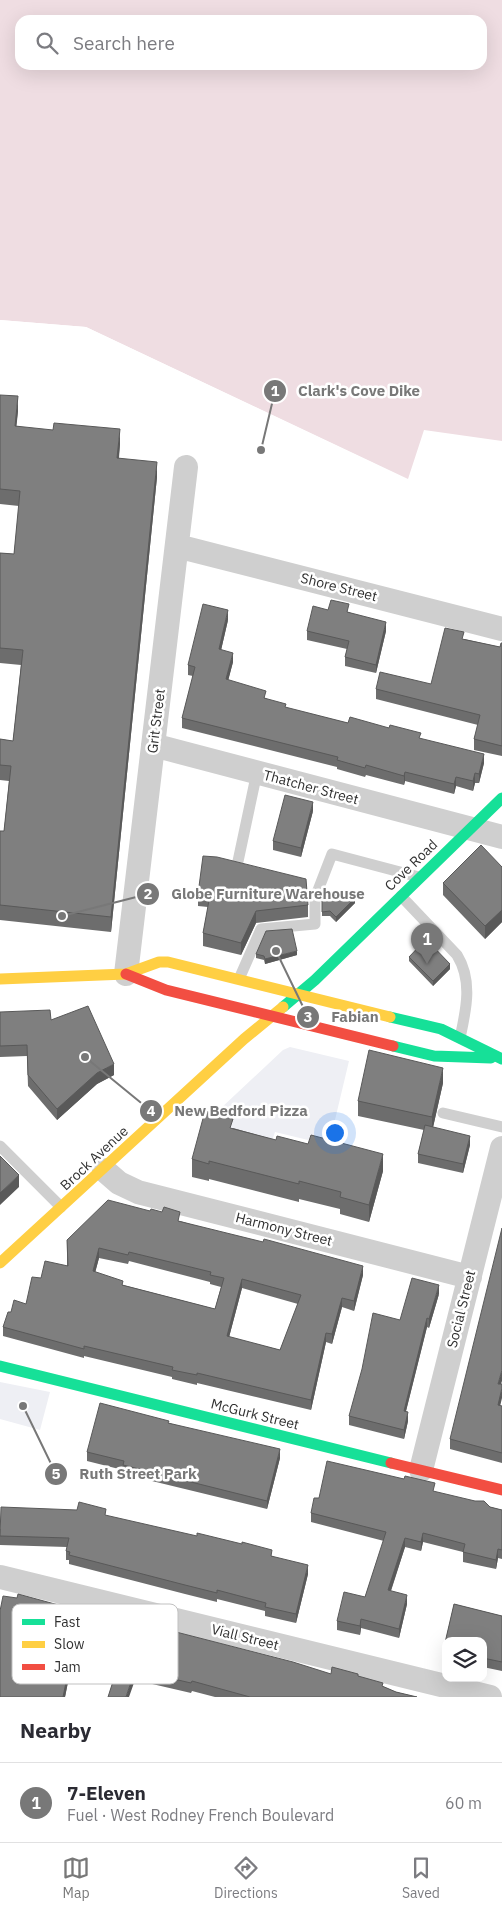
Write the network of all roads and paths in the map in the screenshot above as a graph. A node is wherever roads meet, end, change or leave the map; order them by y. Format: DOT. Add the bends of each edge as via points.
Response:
graph roads {
  1 [pos="186,467"];
  2 [pos="177,546"];
  3 [pos="502,629"];
  4 [pos="153,745"];
  5 [pos="257,772"];
  6 [pos="502,798"];
  7 [pos="470,829"];
  8 [pos="502,838"];
  9 [pos="237,866"];
  10 [pos="420,877"];
  11 [pos="401,896"];
  12 [pos="126,974"];
  13 [pos="0,979"];
  14 [pos="239,980"];
  15 [pos="296,994"];
  16 [pos="271,1016"];
  17 [pos="460,1038"];
  18 [pos="502,1059"];
  19 [pos="443,1113"];
  20 [pos="502,1127"];
  21 [pos="0,1146"];
  22 [pos="502,1148"];
  23 [pos="104,1170"];
  24 [pos="62,1208"];
  25 [pos="0,1263"];
  26 [pos="470,1277"];
  27 [pos="0,1366"];
  28 [pos="421,1470"];
  29 [pos="502,1490"];
  30 [pos="0,1577"];
  31 [pos="110,1604"];
  32 [pos="178,1621"];
  33 [pos="490,1697"];
  1 -- 2 [label="street, Grit Street"];
  2 -- 3 [label="street, Shore Street"];
  2 -- 4 [label="street, Grit Street"];
  4 -- 5 [label="street, Thatcher Street"];
  4 -- 12 [label="street, Grit Street"];
  5 -- 7 [label="street, Thatcher Street"];
  5 -- 9 [label="lane"];
  6 -- 7 [label="main road, Cove Road"];
  7 -- 8 [label="street, Thatcher Street"];
  7 -- 10 [label="main road, Cove Road"];
  10 -- 11 [label="main road, Cove Road"];
  10 -- 14 [label="lane" via="332,854 315,898 315,924 261,929"];
  11 -- 15 [label="main road, Cove Road"];
  11 -- 17 [label="lane" via="464,966 467,998"];
  12 -- 13 [label="main road"];
  12 -- 14 [label="main road" via="159,962"];
  12 -- 16 [label="main road" via="166,990"];
  14 -- 15 [label="main road"];
  15 -- 16 [label="main road, Brock Avenue"];
  15 -- 17 [label="main road" via="441,1029"];
  16 -- 18 [label="main road" via="434,1056"];
  16 -- 23 [label="main road, Brock Avenue"];
  17 -- 18 [label="main road"];
  19 -- 20 [label="lane"];
  21 -- 24 [label="lane"];
  22 -- 26 [label="street, Social Street"];
  23 -- 24 [label="main road, Brock Avenue"];
  23 -- 26 [label="street, Harmony Street" via="118,1183 138,1192"];
  24 -- 25 [label="main road, Brock Avenue"];
  26 -- 28 [label="street, Social Street"];
  27 -- 28 [label="main road, McGurk Street"];
  28 -- 29 [label="main road, McGurk Street"];
  30 -- 31 [label="street, Viall Street"];
  32 -- 33 [label="street, Viall Street"];
}
